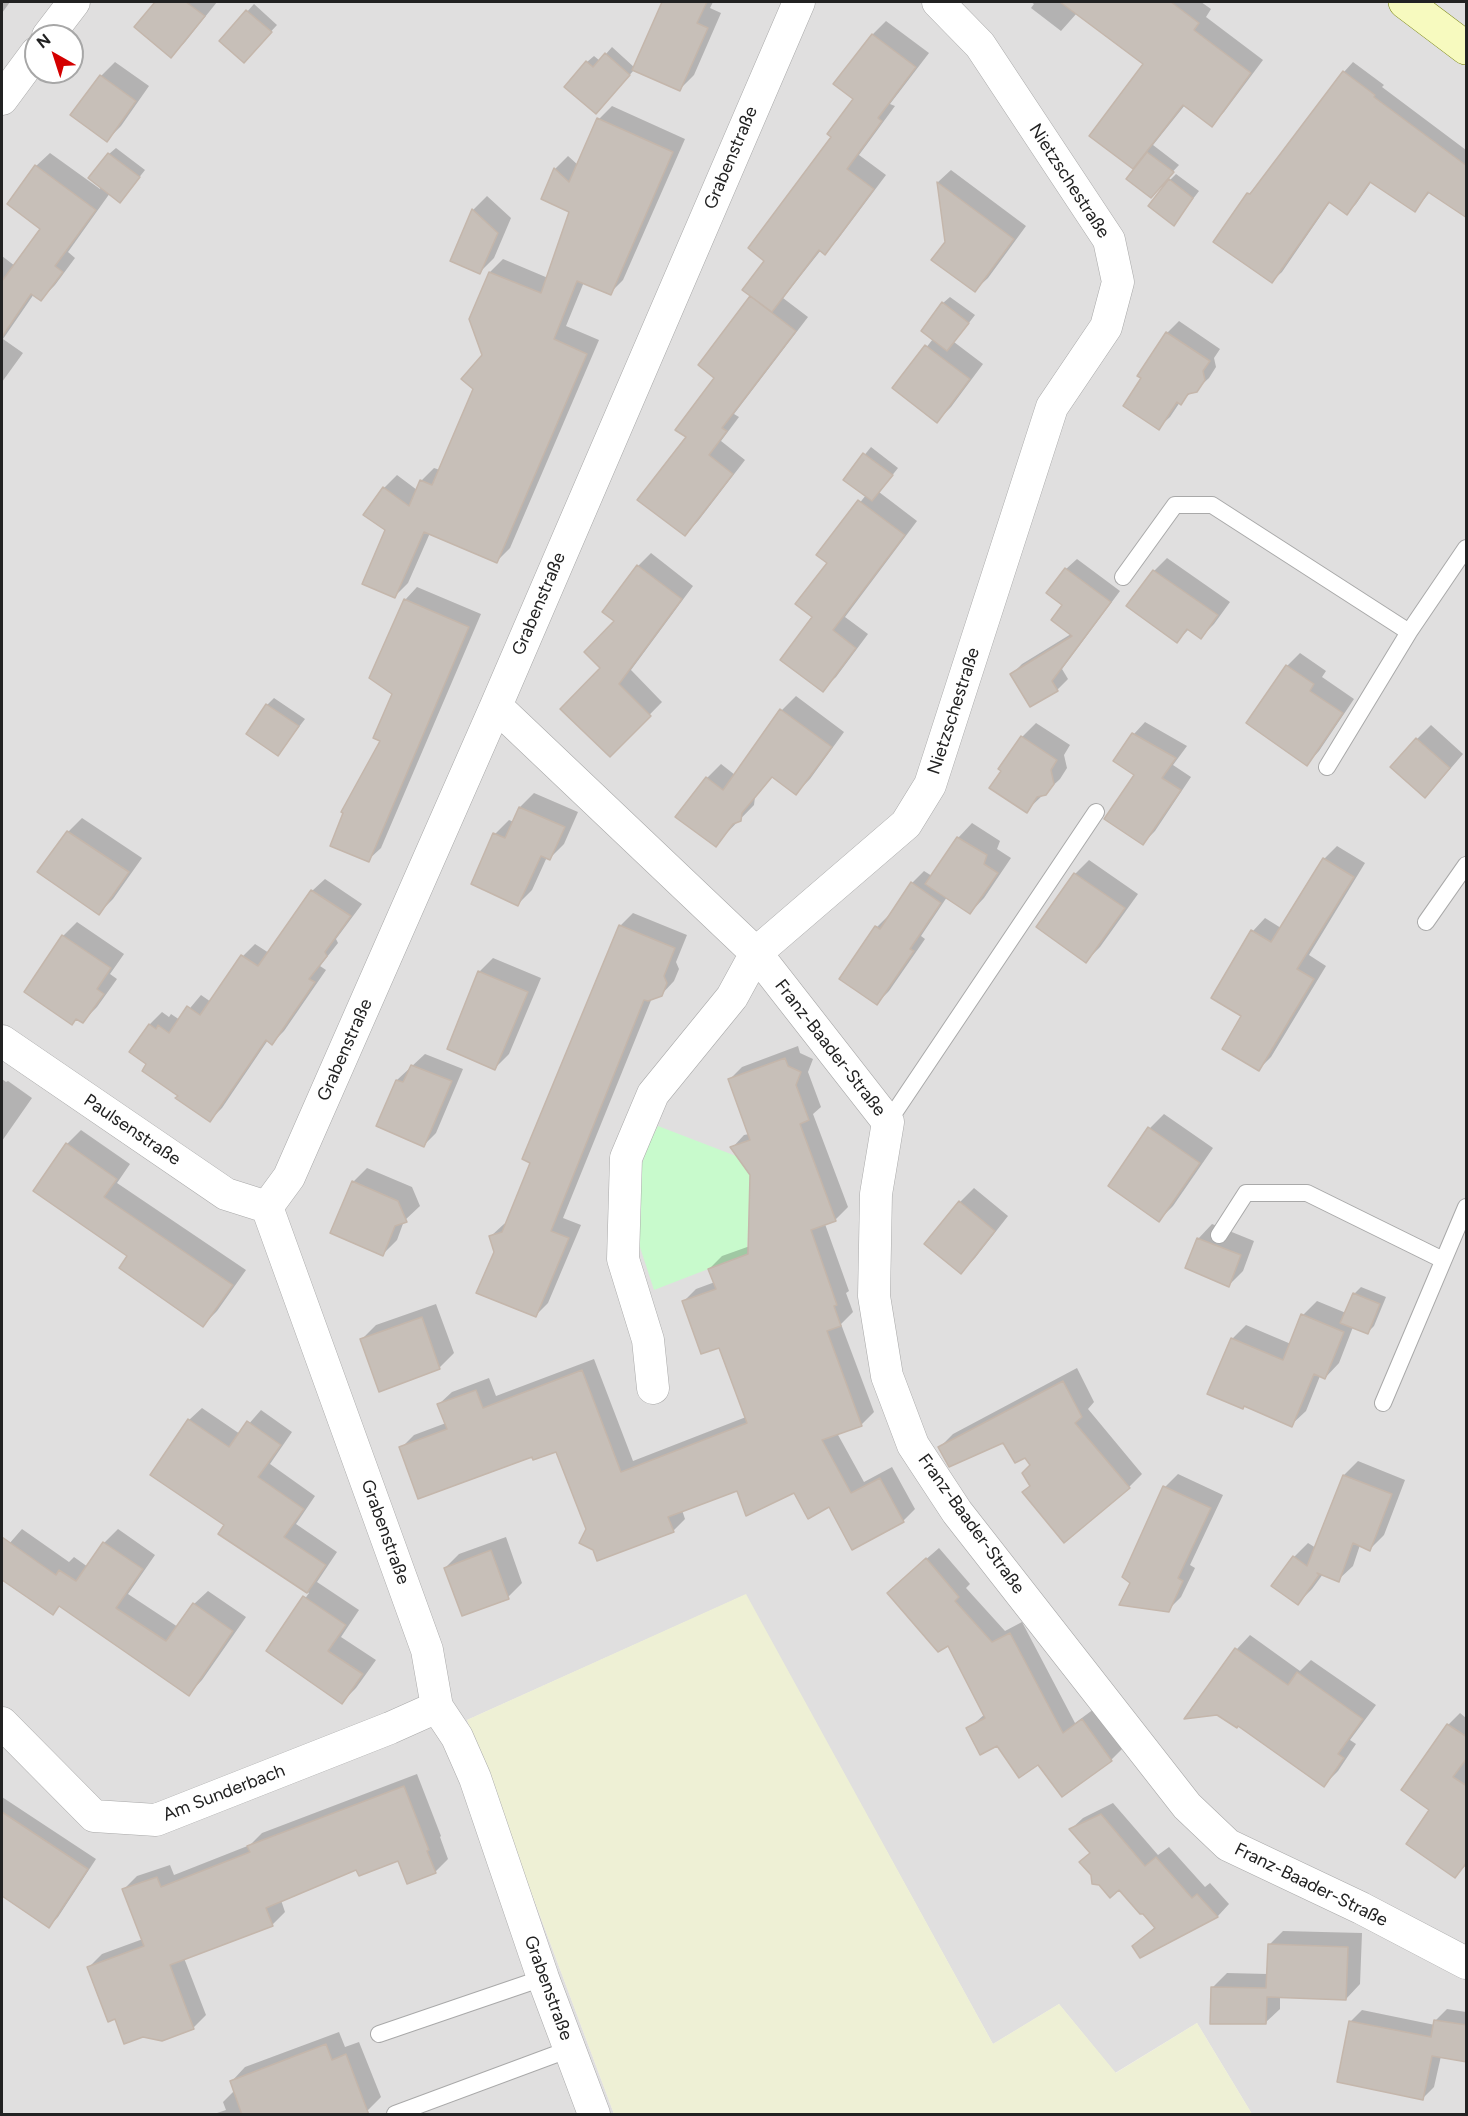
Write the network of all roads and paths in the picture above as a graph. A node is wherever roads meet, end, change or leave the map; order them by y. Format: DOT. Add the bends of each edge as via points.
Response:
graph roads {
  1 [pos="74,2"];
  2 [pos="799,2"];
  3 [pos="938,2"];
  4 [pos="1405,2"];
  5 [pos="57,24"];
  6 [pos="1467,48"];
  7 [pos="24,69"];
  8 [pos="2,99"];
  9 [pos="1467,548"];
  10 [pos="1122,577"];
  11 [pos="1409,632"];
  12 [pos="495,706"];
  13 [pos="1327,767"];
  14 [pos="1096,812"];
  15 [pos="1467,865"];
  16 [pos="1426,922"];
  17 [pos="756,953"];
  18 [pos="2,1041"];
  19 [pos="888,1122"];
  20 [pos="267,1207"];
  21 [pos="1467,1207"];
  22 [pos="1219,1234"];
  23 [pos="1443,1260"];
  24 [pos="653,1388"];
  25 [pos="1383,1403"];
  26 [pos="438,1707"];
  27 [pos="2,1723"];
  28 [pos="1467,1963"];
  29 [pos="543,1978"];
  30 [pos="379,2034"];
  31 [pos="570,2049"];
  32 [pos="395,2114"];
  33 [pos="594,2115"];
  1 -- 5 [label="street"];
  2 -- 12 [label="street, Grabenstraße"];
  3 -- 17 [label="street, Nietzschestraße" via="980,45 1109,240 1118,282 1106,327 1052,407 930,785 906,824"];
  4 -- 6 [label="street"];
  7 -- 8 [label="street"];
  9 -- 11 [label="lane"];
  10 -- 11 [label="lane" via="1175,505 1212,505"];
  11 -- 13 [label="lane"];
  12 -- 17 [label="street, Franz-Baader-Straße"];
  12 -- 20 [label="street, Grabenstraße" via="289,1177"];
  14 -- 19 [label="lane"];
  15 -- 16 [label="lane"];
  17 -- 19 [label="street, Franz-Baader-Straße"];
  17 -- 24 [label="street, Nietzschestraße" via="732,996 653,1094 626,1158 623,1259 648,1340"];
  18 -- 20 [label="street, Paulsenstraße" via="226,1194"];
  19 -- 28 [label="street, Franz-Baader-Straße" via="876,1194 874,1296 887,1377 913,1445 957,1512 1187,1806 1228,1845"];
  20 -- 26 [label="street, Grabenstraße" via="427,1650"];
  21 -- 23 [label="lane"];
  22 -- 23 [label="lane" via="1246,1193 1307,1193"];
  23 -- 25 [label="lane"];
  26 -- 27 [label="street, Am Sunderbach" via="156,1820 94,1816"];
  26 -- 29 [label="street, Grabenstraße" via="475,1778"];
  29 -- 30 [label="lane"];
  29 -- 31 [label="street, Grabenstraße"];
  31 -- 32 [label="lane"];
  31 -- 33 [label="street, Grabenstraße"];
}
